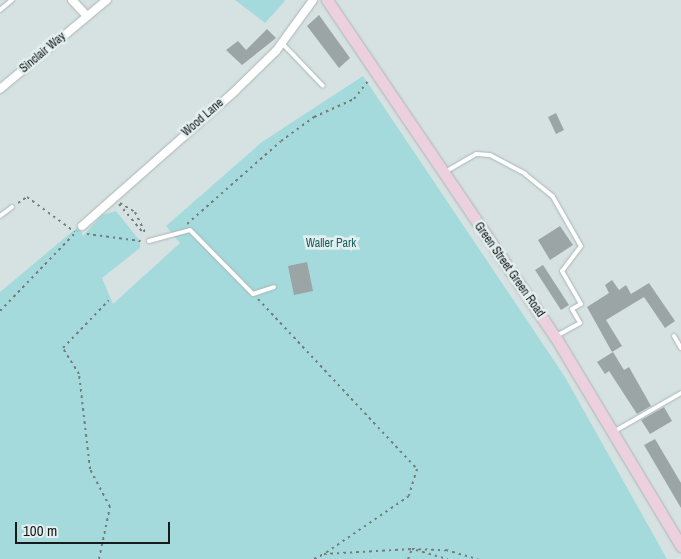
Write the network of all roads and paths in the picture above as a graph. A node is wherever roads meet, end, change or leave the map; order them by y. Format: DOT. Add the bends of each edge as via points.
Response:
graph roads {
  1 [pos="12,0"];
  2 [pos="72,0"];
  3 [pos="106,0"];
  4 [pos="313,0"];
  5 [pos="327,0"];
  6 [pos="0,10"];
  7 [pos="86,16"];
  8 [pos="282,43"];
  9 [pos="366,82"];
  10 [pos="323,86"];
  11 [pos="0,89"];
  12 [pos="442,174"];
  13 [pos="113,200"];
  14 [pos="12,207"];
  15 [pos="0,216"];
  16 [pos="82,226"];
  17 [pos="190,230"];
  18 [pos="76,232"];
  19 [pos="149,241"];
  20 [pos="274,287"];
  21 [pos="253,294"];
  22 [pos="109,300"];
  23 [pos="0,310"];
  24 [pos="674,336"];
  25 [pos="556,338"];
  26 [pos="681,348"];
  27 [pos="681,393"];
  28 [pos="613,432"];
  29 [pos="681,546"];
  30 [pos="412,549"];
  31 [pos="324,554"];
  32 [pos="99,559"];
  33 [pos="314,559"];
  34 [pos="408,559"];
  35 [pos="448,559"];
  36 [pos="478,559"];
  1 -- 6 [label="lane"];
  2 -- 7 [label="street"];
  3 -- 7 [label="street, Sinclair Way"];
  4 -- 8 [label="street, Wood Lane"];
  5 -- 12 [label="main road, Green Street Green Road"];
  7 -- 11 [label="street, Sinclair Way"];
  8 -- 10 [label="lane"];
  8 -- 13 [label="street, Wood Lane"];
  9 -- 17 [label="path" via="354,99 314,117 280,141 187,224"];
  12 -- 25 [label="main road, Green Street Green Road"];
  12 -- 25 [label="lane" via="476,154 490,156 525,174 553,197 581,241 562,271 581,304 572,310 580,323"];
  13 -- 16 [label="street, Wood Lane"];
  13 -- 19 [label="path" via="135,212"];
  14 -- 15 [label="lane"];
  14 -- 18 [label="path" via="27,197"];
  16 -- 18 [label="path"];
  17 -- 19 [label="lane"];
  17 -- 21 [label="lane"];
  18 -- 19 [label="path"];
  18 -- 23 [label="path"];
  20 -- 21 [label="lane"];
  21 -- 31 [label="path" via="417,469 409,496"];
  22 -- 32 [label="path" via="63,348 78,374 90,469 110,507"];
  24 -- 26 [label="lane"];
  25 -- 28 [label="main road, Green Street Green Road"];
  27 -- 28 [label="lane"];
  28 -- 29 [label="main road, Green Street Green Road"];
  30 -- 31 [label="path"];
  30 -- 34 [label="path"];
  30 -- 35 [label="path"];
  30 -- 36 [label="path" via="446,550"];
  31 -- 33 [label="path"];
}
